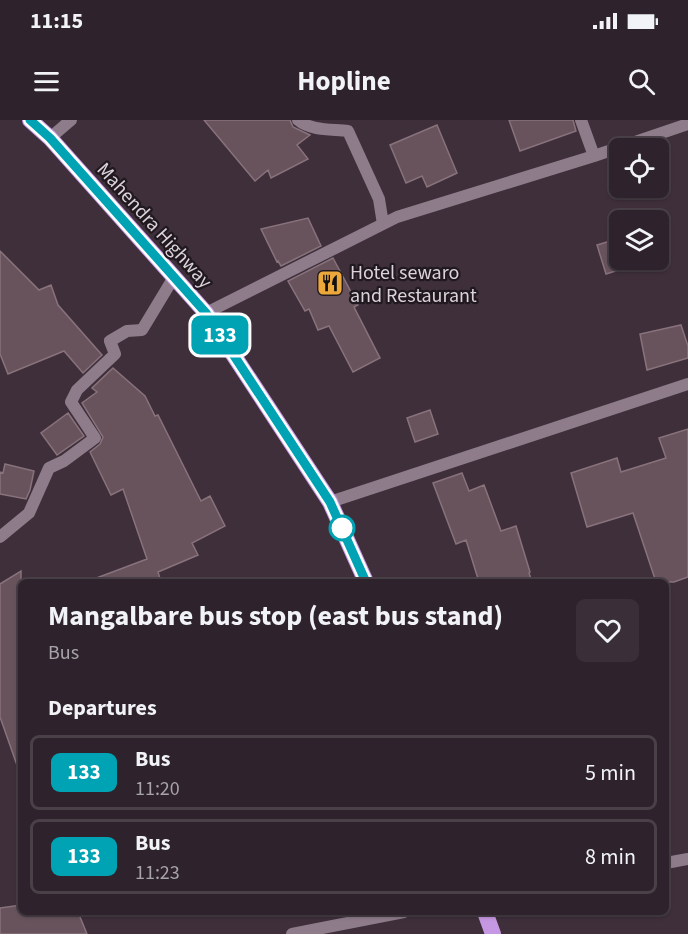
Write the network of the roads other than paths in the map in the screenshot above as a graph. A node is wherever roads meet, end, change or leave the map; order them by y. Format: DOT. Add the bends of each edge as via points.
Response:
graph roads {
  1 [pos="30,120"];
  2 [pos="71,120"];
  3 [pos="298,120"];
  4 [pos="581,120"];
  5 [pos="688,124"];
  6 [pos="50,138"];
  7 [pos="594,156"];
  8 [pos="383,224"];
  9 [pos="174,277"];
  10 [pos="206,313"];
  11 [pos="688,384"];
  12 [pos="330,502"];
  13 [pos="0,537"];
  14 [pos="365,579"];
  15 [pos="688,859"];
  16 [pos="669,862"];
  17 [pos="389,915"];
  18 [pos="486,915"];
  19 [pos="292,934"];
  20 [pos="493,934"];
  1 -- 6 [label="highway, Mahendra Highway"];
  2 -- 6 [label="street"];
  3 -- 8 [label="street" via="316,128 348,131 379,200"];
  4 -- 7 [label="street"];
  5 -- 7 [label="street"];
  6 -- 9 [label="highway, Mahendra Highway"];
  7 -- 8 [label="street"];
  8 -- 10 [label="street"];
  9 -- 10 [label="highway, Mahendra Highway"];
  9 -- 13 [label="street" via="142,330 127,331 110,341 115,354 76,390 71,402 94,438 49,468 28,513"];
  10 -- 12 [label="highway, Mahendra Highway"];
  11 -- 12 [label="street"];
  12 -- 14 [label="highway, Mahendra Highway"];
  15 -- 16 [label="street"];
  17 -- 19 [label="street"];
  18 -- 20 [label="highway"];
}
